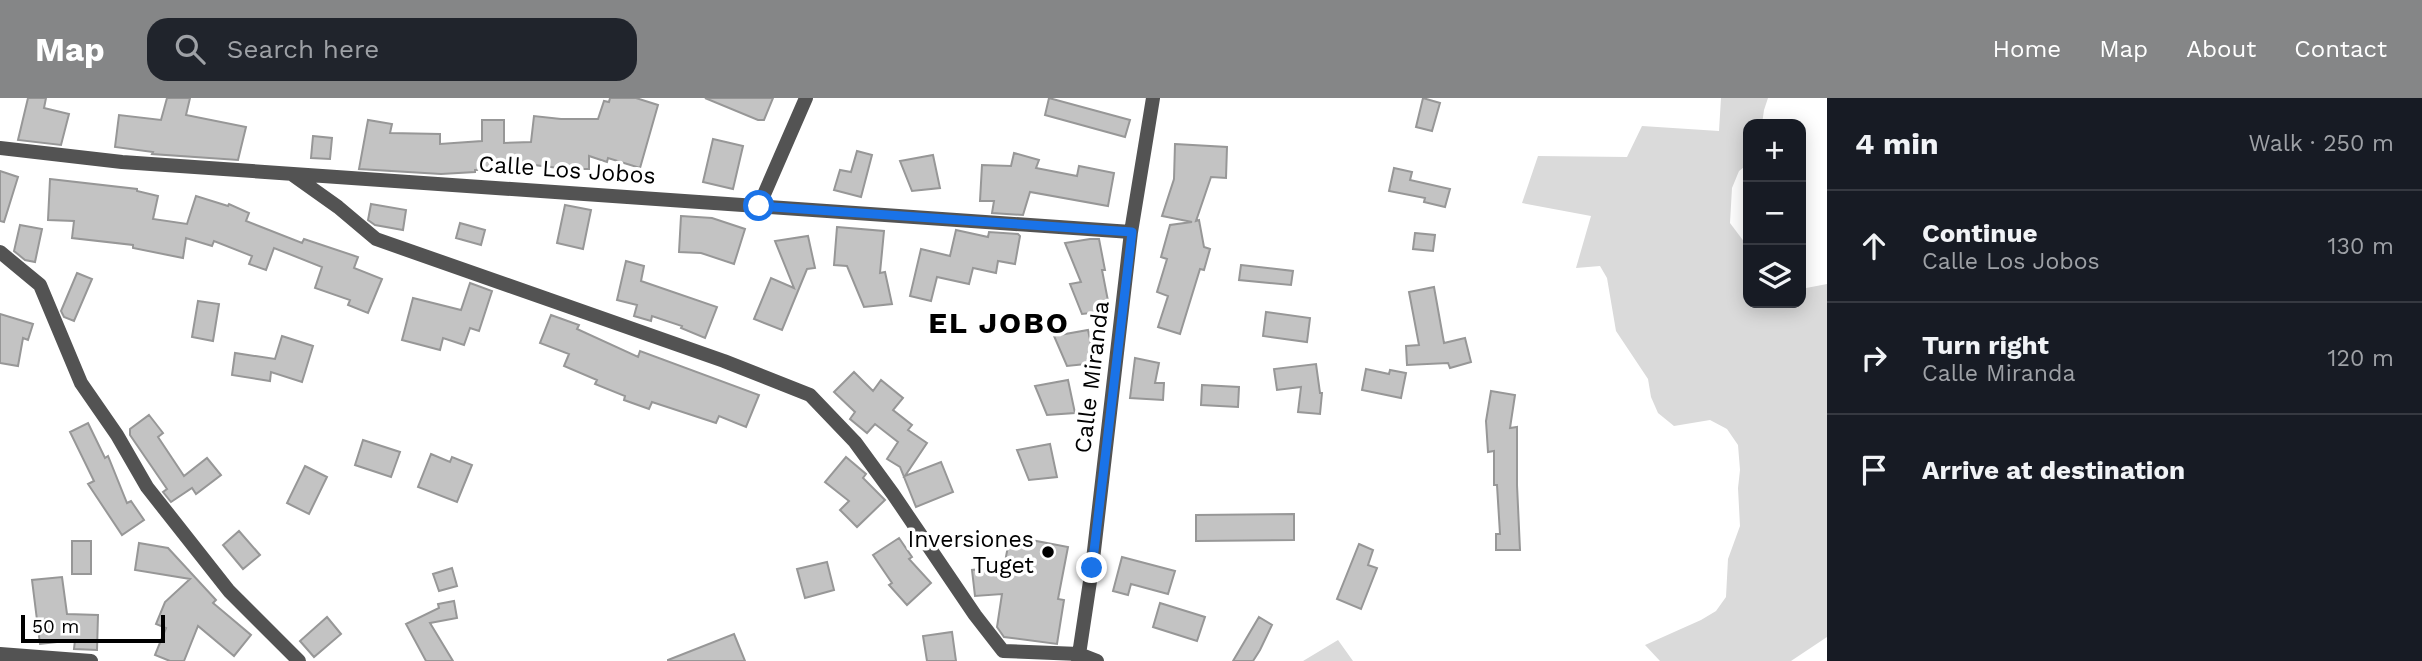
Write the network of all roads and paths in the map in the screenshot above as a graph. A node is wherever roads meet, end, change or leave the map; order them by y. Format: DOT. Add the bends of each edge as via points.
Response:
graph roads {
  1 [pos="806,98"];
  2 [pos="1153,98"];
  3 [pos="0,148"];
  4 [pos="292,174"];
  5 [pos="759,206"];
  6 [pos="1132,232"];
  7 [pos="0,252"];
  8 [pos="0,654"];
  9 [pos="1079,657"];
  10 [pos="91,661"];
  11 [pos="299,661"];
  12 [pos="1097,661"];
  1 -- 5 [label="street"];
  2 -- 6 [label="street, Calle Miranda"];
  3 -- 4 [label="street, Calle Los Jobos"];
  4 -- 5 [label="street, Calle Los Jobos"];
  4 -- 9 [label="street" via="376,239 810,395 855,442 1003,651"];
  5 -- 6 [label="street, Calle Los Jobos"];
  6 -- 9 [label="street, Calle Miranda"];
  7 -- 11 [label="street" via="40,285 81,383 147,487 229,591"];
  8 -- 10 [label="street"];
  9 -- 12 [label="street"];
}
